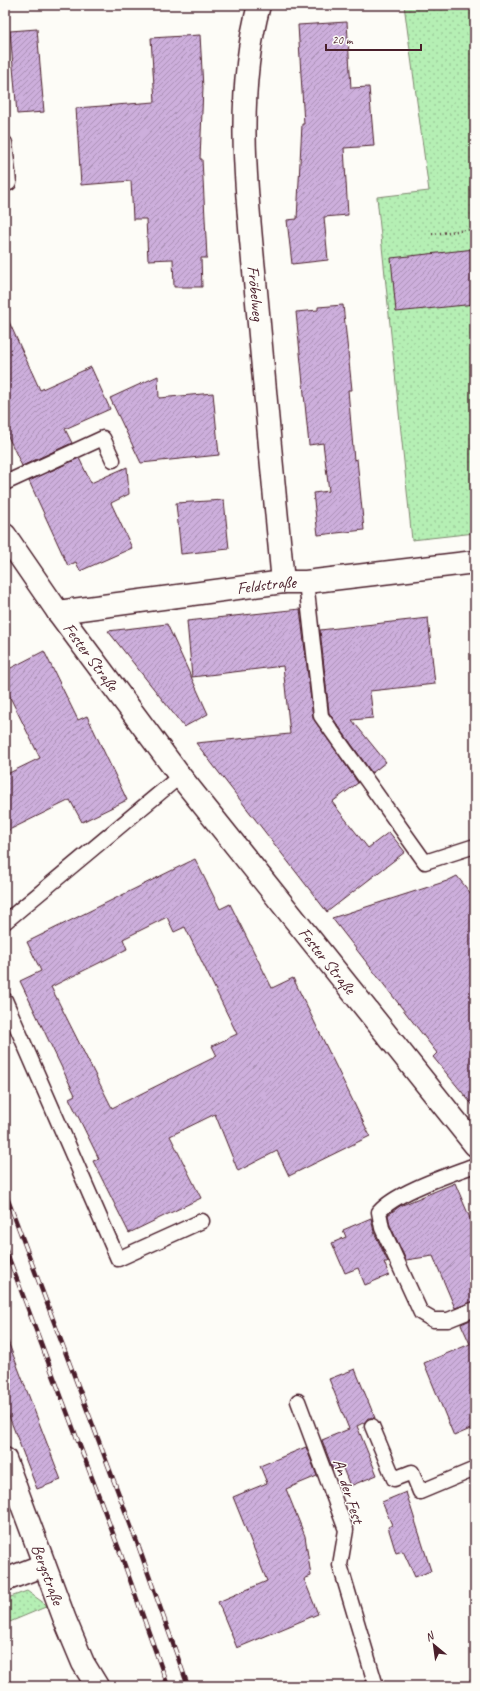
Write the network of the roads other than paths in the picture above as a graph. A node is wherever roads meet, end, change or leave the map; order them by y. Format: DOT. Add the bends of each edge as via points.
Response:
graph roads {
  1 [pos="259,5"];
  2 [pos="5,143"];
  3 [pos="5,183"];
  4 [pos="113,460"];
  5 [pos="5,483"];
  6 [pos="5,535"];
  7 [pos="475,562"];
  8 [pos="283,582"];
  9 [pos="306,582"];
  10 [pos="58,612"];
  11 [pos="180,776"];
  12 [pos="475,846"];
  13 [pos="5,922"];
  14 [pos="5,1000"];
  15 [pos="475,1145"];
  16 [pos="475,1164"];
  17 [pos="202,1221"];
  18 [pos="475,1309"];
  19 [pos="298,1401"];
  20 [pos="372,1426"];
  21 [pos="5,1459"];
  22 [pos="475,1469"];
  23 [pos="44,1566"];
  24 [pos="5,1580"];
  25 [pos="98,1686"];
  26 [pos="376,1686"];
  1 -- 8 [label="street, Fröbelweg" via="248,65 244,121 246,190"];
  2 -- 3 [label="lane" via="8,182"];
  4 -- 5 [label="lane" via="103,438"];
  6 -- 10 [label="street, Fester Straße"];
  7 -- 9 [label="street, Feldstraße"];
  8 -- 9 [label="street, Feldstraße"];
  8 -- 10 [label="street, Feldstraße"];
  9 -- 12 [label="lane" via="321,716 425,862"];
  10 -- 11 [label="street, Fester Straße"];
  11 -- 13 [label="lane"];
  11 -- 15 [label="street, Fester Straße"];
  14 -- 17 [label="lane" via="118,1259"];
  16 -- 18 [label="lane" via="403,1195 386,1205 380,1212 382,1228 421,1313 433,1320 448,1320"];
  19 -- 26 [label="lane, An der Fest" via="346,1530 340,1564"];
  20 -- 22 [label="lane" via="394,1479 412,1472 420,1492"];
  21 -- 23 [label="street, Bergstraße"];
  23 -- 24 [label="street"];
  23 -- 25 [label="street, Bergstraße" via="83,1663"];
}
